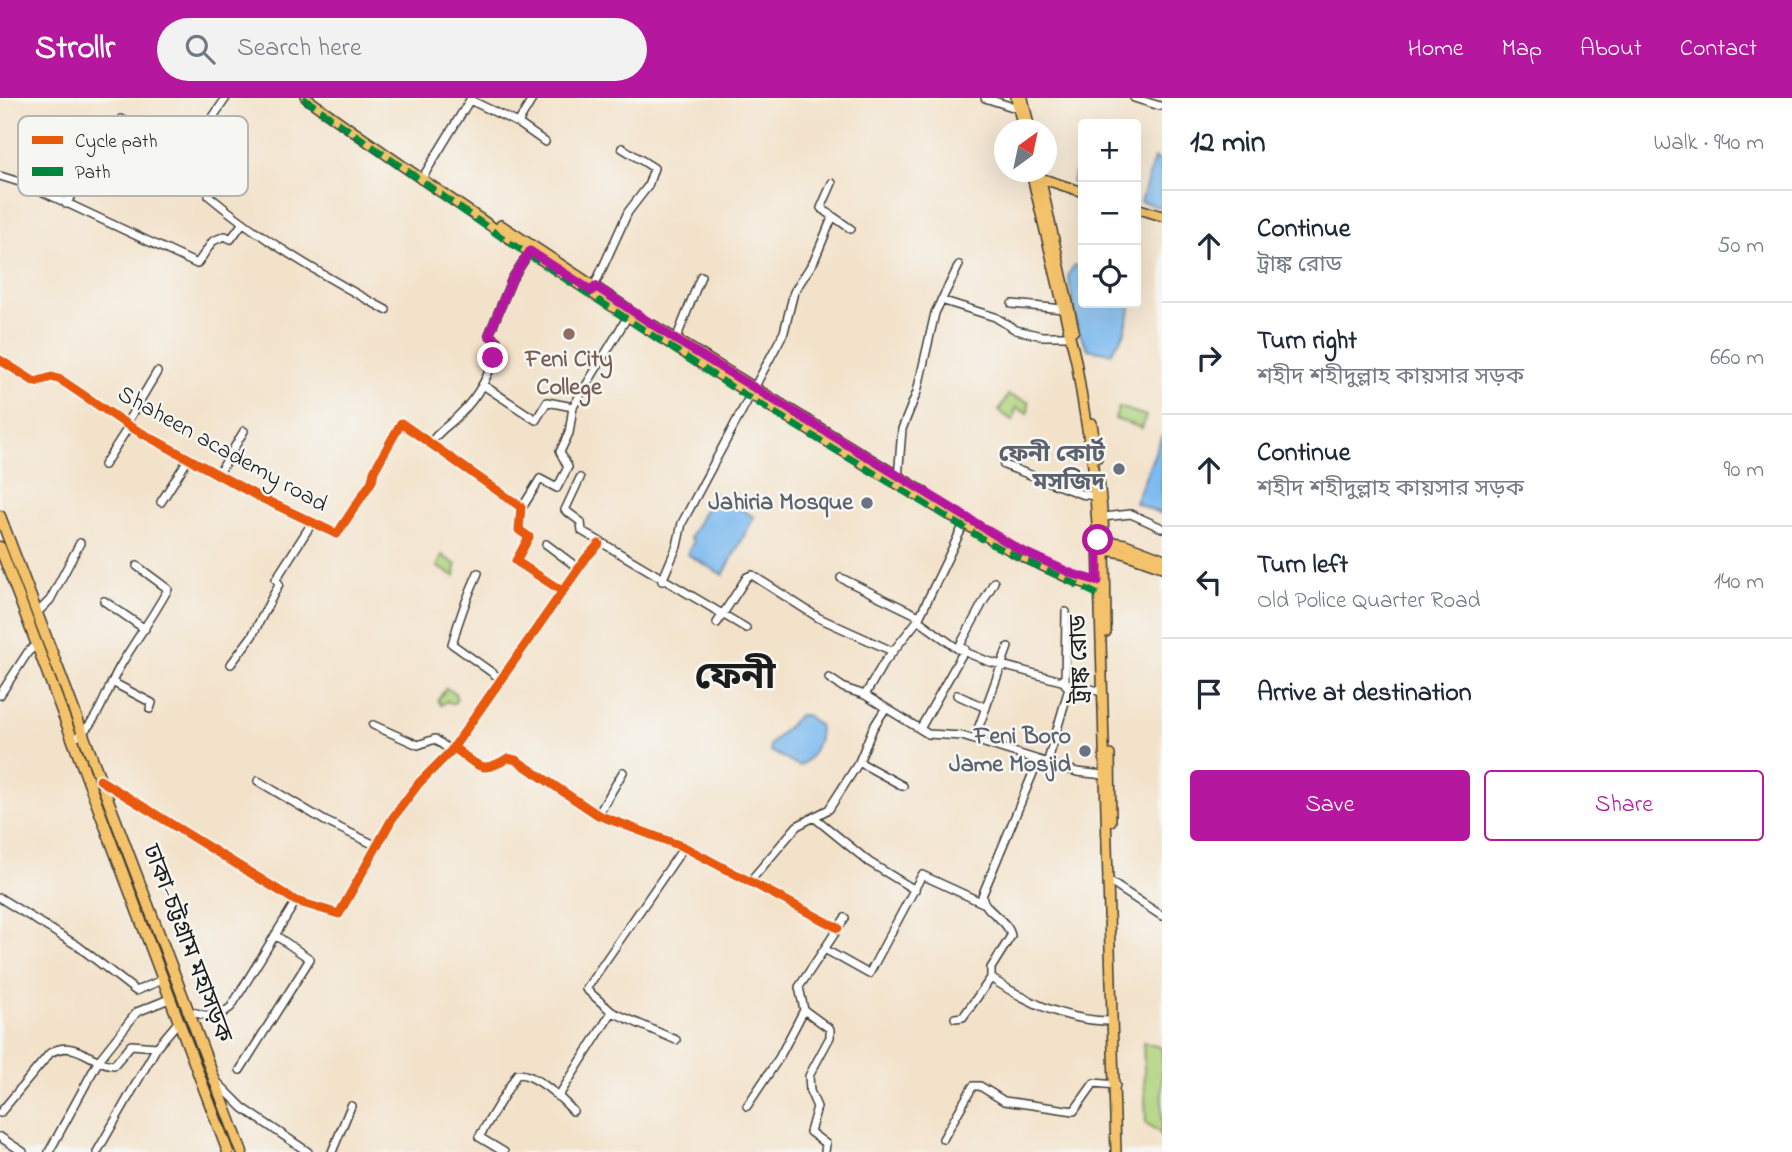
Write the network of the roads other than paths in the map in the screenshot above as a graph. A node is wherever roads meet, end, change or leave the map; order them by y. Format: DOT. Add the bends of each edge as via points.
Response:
graph roads {
  1 [pos="226,98"];
  2 [pos="306,98"];
  3 [pos="314,98"];
  4 [pos="533,98"];
  5 [pos="985,98"];
  6 [pos="1016,98"];
  7 [pos="1023,98"];
  8 [pos="1134,98"];
  9 [pos="471,99"];
  10 [pos="1160,106"];
  11 [pos="1019,109"];
  12 [pos="215,116"];
  13 [pos="1021,119"];
  14 [pos="1028,119"];
  15 [pos="518,123"];
  16 [pos="545,142"];
  17 [pos="622,148"];
  18 [pos="0,176"];
  19 [pos="422,178"];
  20 [pos="1038,182"];
  21 [pos="1038,182"];
  22 [pos="1057,182"];
  23 [pos="832,183"];
  24 [pos="18,184"];
  25 [pos="1078,190"];
  26 [pos="47,196"];
  27 [pos="71,196"];
  28 [pos="209,196"];
  29 [pos="66,204"];
  30 [pos="1141,210"];
  31 [pos="1162,216"];
  32 [pos="832,218"];
  33 [pos="242,224"];
  34 [pos="851,229"];
  35 [pos="530,251"];
  36 [pos="960,265"];
  37 [pos="701,276"];
  38 [pos="594,288"];
  39 [pos="940,300"];
  40 [pos="1012,304"];
  41 [pos="1063,309"];
  42 [pos="386,310"];
  43 [pos="628,316"];
  44 [pos="1070,336"];
  45 [pos="675,343"];
  46 [pos="0,360"];
  47 [pos="157,372"];
  48 [pos="483,385"];
  49 [pos="754,391"];
  50 [pos="573,407"];
  51 [pos="127,425"];
  52 [pos="244,431"];
  53 [pos="430,443"];
  54 [pos="189,458"];
  55 [pos="104,465"];
  56 [pos="1004,465"];
  57 [pos="218,475"];
  58 [pos="580,478"];
  59 [pos="898,479"];
  60 [pos="1095,496"];
  61 [pos="161,502"];
  62 [pos="522,508"];
  63 [pos="0,516"];
  64 [pos="1103,517"];
  65 [pos="312,523"];
  66 [pos="964,524"];
  67 [pos="1162,528"];
  68 [pos="80,543"];
  69 [pos="546,544"];
  70 [pos="599,544"];
  71 [pos="1102,544"];
  72 [pos="0,547"];
  73 [pos="1162,558"];
  74 [pos="136,566"];
  75 [pos="1162,567"];
  76 [pos="578,568"];
  77 [pos="478,573"];
  78 [pos="841,578"];
  79 [pos="662,581"];
  80 [pos="994,582"];
  81 [pos="1098,584"];
  82 [pos="562,592"];
  83 [pos="104,601"];
  84 [pos="1066,612"];
  85 [pos="37,613"];
  86 [pos="723,614"];
  87 [pos="919,618"];
  88 [pos="717,623"];
  89 [pos="746,628"];
  90 [pos="145,629"];
  91 [pos="36,645"];
  92 [pos="1008,647"];
  93 [pos="962,649"];
  94 [pos="892,651"];
  95 [pos="231,664"];
  96 [pos="1001,666"];
  97 [pos="830,678"];
  98 [pos="501,679"];
  99 [pos="112,682"];
  100 [pos="1065,684"];
  101 [pos="1102,692"];
  102 [pos="0,695"];
  103 [pos="865,695"];
  104 [pos="957,695"];
  105 [pos="986,708"];
  106 [pos="150,709"];
  107 [pos="885,709"];
  108 [pos="373,725"];
  109 [pos="920,729"];
  110 [pos="82,734"];
  111 [pos="72,740"];
  112 [pos="974,740"];
  113 [pos="452,749"];
  114 [pos="1038,761"];
  115 [pos="859,762"];
  116 [pos="1047,764"];
  117 [pos="623,772"];
  118 [pos="1104,775"];
  119 [pos="100,779"];
  120 [pos="258,781"];
  121 [pos="903,786"];
  122 [pos="598,815"];
  123 [pos="815,818"];
  124 [pos="375,845"];
  125 [pos="684,847"];
  126 [pos="751,880"];
  127 [pos="1109,882"];
  128 [pos="915,890"];
  129 [pos="0,898"];
  130 [pos="296,901"];
  131 [pos="983,903"];
  132 [pos="1162,916"];
  133 [pos="845,918"];
  134 [pos="838,929"];
  135 [pos="275,936"];
  136 [pos="826,950"];
  137 [pos="991,978"];
  138 [pos="162,980"];
  139 [pos="169,999"];
  140 [pos="188,1010"];
  141 [pos="804,1010"];
  142 [pos="612,1012"];
  143 [pos="955,1017"];
  144 [pos="179,1021"];
  145 [pos="1113,1021"];
  146 [pos="676,1040"];
  147 [pos="157,1047"];
  148 [pos="99,1060"];
  149 [pos="240,1070"];
  150 [pos="216,1081"];
  151 [pos="1116,1085"];
  152 [pos="558,1097"];
  153 [pos="351,1106"];
  154 [pos="747,1106"];
  155 [pos="573,1111"];
  156 [pos="0,1113"];
  157 [pos="0,1138"];
  158 [pos="943,1139"];
  159 [pos="23,1152"];
  160 [pos="49,1152"];
  161 [pos="97,1152"];
  162 [pos="228,1152"];
  163 [pos="242,1152"];
  164 [pos="308,1152"];
  165 [pos="332,1152"];
  166 [pos="504,1152"];
  167 [pos="825,1152"];
  168 [pos="1119,1152"];
  1 -- 12 [label="street"];
  2 -- 19 [label="main road"];
  3 -- 19 [label="main road"];
  4 -- 15 [label="street"];
  5 -- 11 [label="street"];
  6 -- 11 [label="main road"];
  7 -- 14 [label="main road"];
  8 -- 10 [label="street"];
  9 -- 15 [label="street"];
  9 -- 19 [label="street"];
  11 -- 13 [label="main road"];
  15 -- 16 [label="street"];
  17 -- 38 [label="street" via="654,168 648,186 628,212"];
  18 -- 24 [label="street"];
  19 -- 35 [label="main road"];
  19 -- 38 [label="main road"];
  20 -- 41 [label="main road, ট্রাঙ্ক রোড"];
  21 -- 64 [label="main road, ট্রাঙ্ক রোড" via="1081,361"];
  22 -- 25 [label="main road"];
  23 -- 32 [label="street" via="821,208"];
  26 -- 29 [label="street"];
  27 -- 29 [label="street"];
  28 -- 33 [label="street"];
  29 -- 33 [label="street" via="197,264 213,241 225,236 231,239"];
  30 -- 31 [label="main road"];
  32 -- 34 [label="street"];
  32 -- 49 [label="street" via="814,261 794,292 784,332"];
  33 -- 42 [label="street"];
  35 -- 38 [label="main road"];
  35 -- 48 [label="street" via="512,279 489,335 497,341"];
  36 -- 39 [label="street"];
  37 -- 45 [label="street"];
  38 -- 43 [label="main road"];
  38 -- 45 [label="main road"];
  39 -- 44 [label="street" via="995,317 1016,330"];
  39 -- 59 [label="street" via="902,429"];
  40 -- 41 [label="street"];
  41 -- 44 [label="main road, ট্রাঙ্ক রোড"];
  43 -- 45 [label="main road"];
  43 -- 50 [label="street"];
  44 -- 60 [label="main road, ট্রাঙ্ক রোড"];
  45 -- 49 [label="main road"];
  46 -- 51 [label="street, Shaheen academy road" via="35,382 51,377 61,380"];
  47 -- 51 [label="street"];
  48 -- 50 [label="street" via="536,420 547,402"];
  48 -- 53 [label="street"];
  49 -- 59 [label="main road"];
  49 -- 79 [label="street" via="682,523"];
  50 -- 62 [label="street" via="560,452 568,467 556,488 540,479"];
  51 -- 54 [label="street, Shaheen academy road"];
  51 -- 55 [label="street"];
  52 -- 57 [label="street"];
  53 -- 62 [label="street, Shaheen academy road"];
  53 -- 65 [label="street, Shaheen academy road" via="398,424 372,481 339,532"];
  54 -- 57 [label="street, Shaheen academy road"];
  54 -- 61 [label="street"];
  56 -- 60 [label="street"];
  57 -- 65 [label="street, Shaheen academy road"];
  58 -- 70 [label="street" via="565,510"];
  59 -- 66 [label="main road"];
  59 -- 81 [label="main road" via="1020,550"];
  60 -- 71 [label="main road, ট্রাঙ্ক রোড"];
  62 -- 82 [label="street" via="518,528 529,537 516,561"];
  63 -- 85 [label="highway, ঢাকা-চট্টগ্রাম মহাসড়ক"];
  64 -- 67 [label="street" via="1131,514"];
  64 -- 71 [label="main road, ট্রাঙ্ক রোড"];
  65 -- 95 [label="street" via="276,579 279,584 252,636"];
  66 -- 81 [label="main road" via="1023,557"];
  66 -- 87 [label="street"];
  68 -- 85 [label="street" via="50,600"];
  69 -- 76 [label="street"];
  70 -- 76 [label="street"];
  70 -- 79 [label="street"];
  71 -- 73 [label="main road"];
  71 -- 75 [label="main road"];
  71 -- 81 [label="main road, ট্রাঙ্ক রোড"];
  71 -- 127 [label="main road, ট্রাঙ্ক রোড"];
  72 -- 91 [label="highway, ঢাকা-চট্টগ্রাম মহাসড়ক"];
  74 -- 90 [label="street" via="168,589"];
  76 -- 82 [label="street"];
  77 -- 98 [label="street" via="459,614 452,644"];
  78 -- 87 [label="street"];
  79 -- 86 [label="street"];
  80 -- 93 [label="street"];
  81 -- 101 [label="main road, ট্রাঙ্ক রোড"];
  82 -- 98 [label="street"];
  83 -- 90 [label="street"];
  84 -- 100 [label="street"];
  85 -- 110 [label="highway, ঢাকা-চট্টগ্রাম মহাসড়ক"];
  86 -- 88 [label="street"];
  86 -- 89 [label="street"];
  86 -- 94 [label="street" via="752,575 819,618"];
  87 -- 93 [label="street"];
  87 -- 94 [label="street"];
  90 -- 99 [label="street"];
  91 -- 102 [label="street"];
  91 -- 111 [label="highway, ঢাকা-চট্টগ্রাম মহাসড়ক"];
  92 -- 96 [label="street"];
  93 -- 96 [label="street"];
  93 -- 109 [label="street"];
  94 -- 103 [label="street"];
  96 -- 100 [label="street"];
  96 -- 105 [label="street"];
  97 -- 103 [label="street"];
  98 -- 113 [label="street"];
  99 -- 106 [label="street" via="152,703"];
  99 -- 110 [label="street"];
  100 -- 101 [label="street"];
  100 -- 116 [label="street" via="1069,688"];
  101 -- 118 [label="main road, ট্রাঙ্ক রোড"];
  103 -- 107 [label="street"];
  104 -- 105 [label="street"];
  105 -- 112 [label="street"];
  107 -- 109 [label="street"];
  107 -- 115 [label="street"];
  108 -- 113 [label="street" via="418,746 435,739"];
  109 -- 112 [label="street"];
  110 -- 111 [label="street"];
  110 -- 119 [label="highway, ঢাকা-চট্টগ্রাম মহাসড়ক"];
  111 -- 138 [label="highway, ঢাকা-চট্টগ্রাম মহাসড়ক"];
  112 -- 114 [label="street"];
  113 -- 122 [label="street" via="482,768 490,769 508,758 516,760"];
  113 -- 124 [label="street" via="419,783"];
  114 -- 116 [label="street"];
  114 -- 131 [label="street" via="994,862"];
  115 -- 121 [label="street"];
  115 -- 123 [label="street" via="829,809"];
  116 -- 118 [label="street"];
  117 -- 122 [label="street"];
  118 -- 127 [label="main road, ট্রাঙ্ক রোড"];
  119 -- 130 [label="street"];
  119 -- 140 [label="highway, ঢাকা-চট্টগ্রাম মহাসড়ক"];
  120 -- 124 [label="street"];
  122 -- 125 [label="street"];
  123 -- 126 [label="street" via="797,827"];
  123 -- 128 [label="street" via="869,862"];
  124 -- 130 [label="street" via="339,914"];
  125 -- 126 [label="street"];
  125 -- 142 [label="street" via="587,987 591,997"];
  126 -- 134 [label="street"];
  127 -- 132 [label="street"];
  127 -- 145 [label="main road, ট্রাঙ্ক রোড"];
  127 -- 168 [label="main road, ট্রাঙ্ক রোড"];
  128 -- 131 [label="street" via="922,875"];
  128 -- 136 [label="street" via="869,974"];
  129 -- 138 [label="street" via="78,946 136,991"];
  130 -- 135 [label="street"];
  131 -- 137 [label="street" via="1011,932 991,968"];
  133 -- 134 [label="street"];
  134 -- 136 [label="street"];
  135 -- 140 [label="street" via="223,1015 206,1017"];
  135 -- 149 [label="street" via="310,958"];
  136 -- 141 [label="street" via="799,987"];
  137 -- 143 [label="street" via="963,1017"];
  137 -- 145 [label="street" via="1028,1002 1099,1022"];
  138 -- 139 [label="highway, ঢাকা-চট্টগ্রাম মহাসড়ক"];
  139 -- 144 [label="highway, ঢাকা-চট্টগ্রাম মহাসড়ক"];
  139 -- 148 [label="street" via="137,1012"];
  140 -- 150 [label="highway, ঢাকা-চট্টগ্রাম মহাসড়ক"];
  141 -- 154 [label="street"];
  141 -- 167 [label="street" via="830,1029 809,1076 817,1107 810,1132 826,1144"];
  142 -- 146 [label="street"];
  142 -- 152 [label="street"];
  144 -- 147 [label="street"];
  144 -- 162 [label="highway, ঢাকা-চট্টগ্রাম মহাসড়ক"];
  145 -- 151 [label="main road, ট্রাঙ্ক রোড"];
  147 -- 148 [label="street" via="131,1045 114,1065"];
  147 -- 161 [label="street"];
  148 -- 156 [label="street" via="58,1048"];
  148 -- 160 [label="street"];
  150 -- 163 [label="highway, ঢাকা-চট্টগ্রাম মহাসড়ক"];
  150 -- 164 [label="street" via="243,1108"];
  151 -- 158 [label="street" via="1094,1083 1074,1111 1004,1101 973,1086"];
  151 -- 168 [label="main road, ট্রাঙ্ক রোড"];
  152 -- 155 [label="street"];
  152 -- 166 [label="street" via="517,1074 479,1137"];
  153 -- 165 [label="street"];
  157 -- 159 [label="street"];
}
